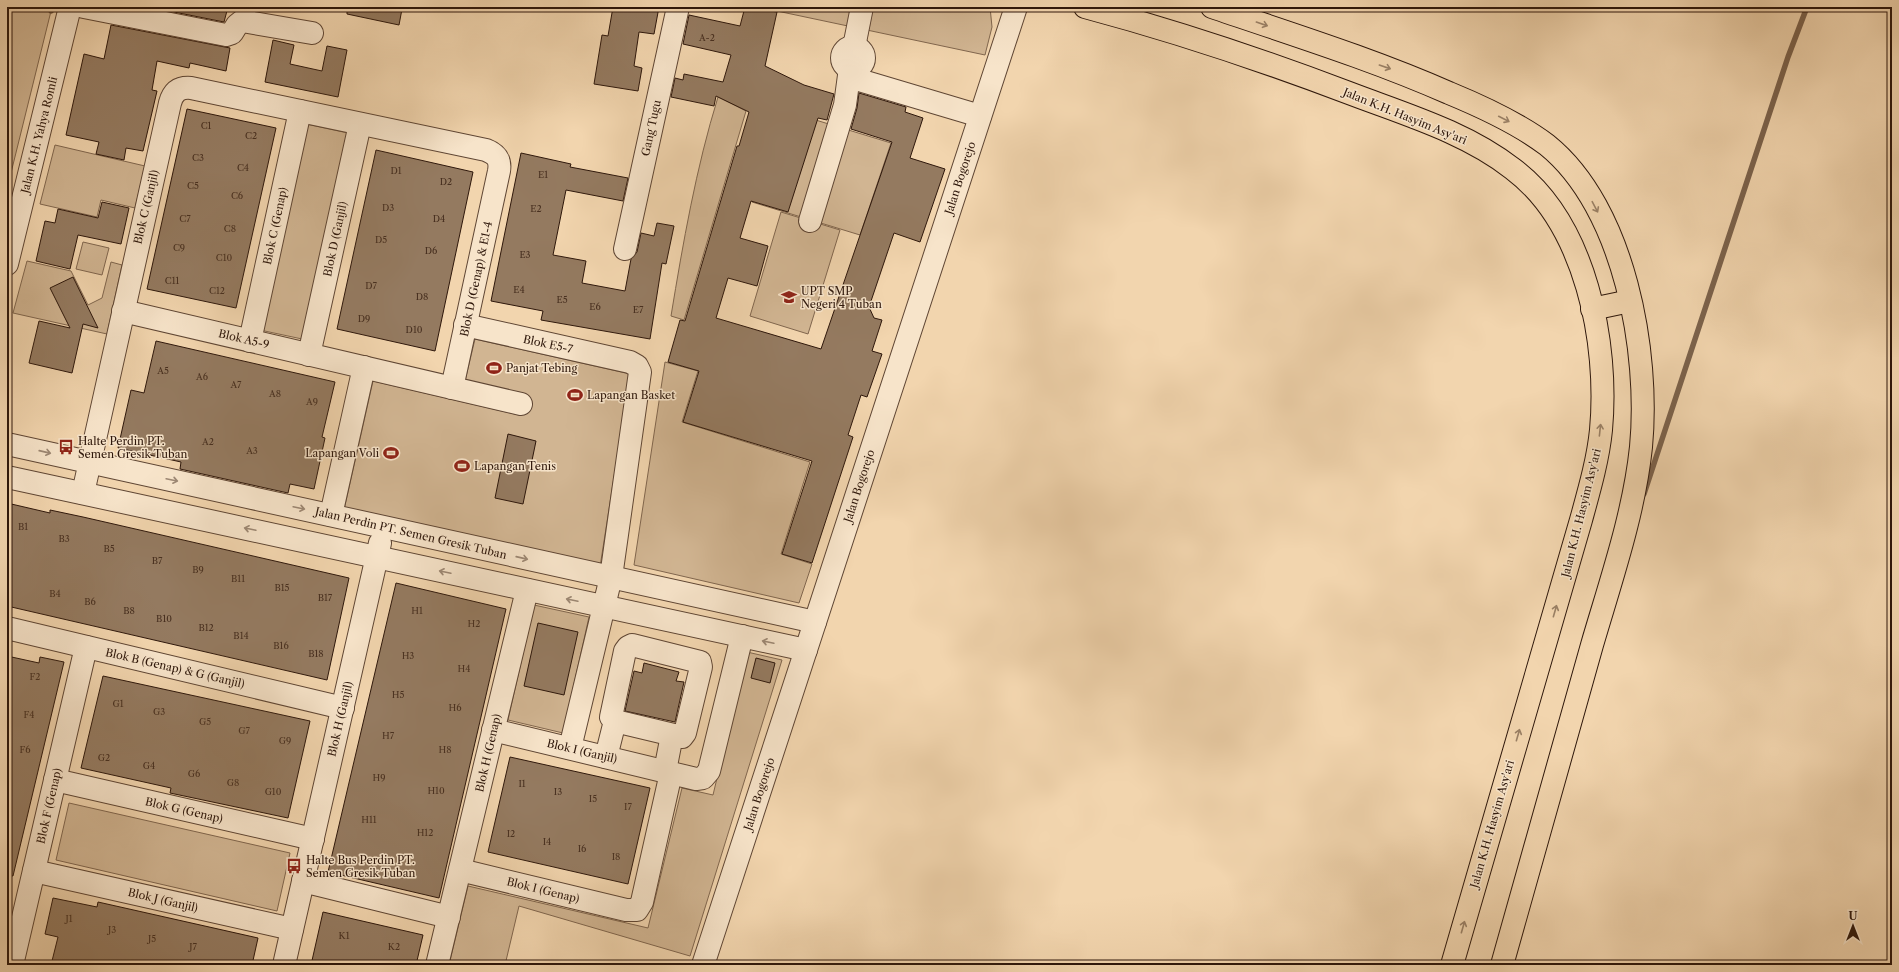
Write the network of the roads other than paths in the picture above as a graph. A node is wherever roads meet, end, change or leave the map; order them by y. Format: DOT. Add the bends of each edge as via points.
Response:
graph roads {
  1 [pos="70,7"];
  2 [pos="84,7"];
  3 [pos="678,7"];
  4 [pos="862,7"];
  5 [pos="1016,7"];
  6 [pos="1085,7"];
  7 [pos="1212,7"];
  8 [pos="312,33"];
  9 [pos="850,73"];
  10 [pos="300,111"];
  11 [pos="980,116"];
  12 [pos="360,124"];
  13 [pos="810,221"];
  14 [pos="625,249"];
  15 [pos="7,264"];
  16 [pos="1630,301"];
  17 [pos="1592,309"];
  18 [pos="123,311"];
  19 [pos="465,326"];
  20 [pos="250,341"];
  21 [pos="309,355"];
  22 [pos="364,367"];
  23 [pos="452,388"];
  24 [pos="521,404"];
  25 [pos="11,445"];
  26 [pos="90,462"];
  27 [pos="8,477"];
  28 [pos="83,493"];
  29 [pos="331,515"];
  30 [pos="384,527"];
  31 [pos="377,557"];
  32 [pos="611,578"];
  33 [pos="527,590"];
  34 [pos="604,606"];
  35 [pos="646,615"];
  36 [pos="815,622"];
  37 [pos="697,626"];
  38 [pos="7,628"];
  39 [pos="742,636"];
  40 [pos="86,647"];
  41 [pos="638,647"];
  42 [pos="806,650"];
  43 [pos="689,658"];
  44 [pos="620,675"];
  45 [pos="586,684"];
  46 [pos="695,692"];
  47 [pos="343,708"];
  48 [pos="723,716"];
  49 [pos="615,722"];
  50 [pos="493,730"];
  51 [pos="672,735"];
  52 [pos="570,748"];
  53 [pos="606,757"];
  54 [pos="668,772"];
  55 [pos="55,780"];
  56 [pos="313,839"];
  57 [pos="460,870"];
  58 [pos="34,871"];
  59 [pos="303,881"];
  60 [pos="449,917"];
  61 [pos="292,929"];
  62 [pos="12,965"];
  63 [pos="284,965"];
  64 [pos="437,965"];
  65 [pos="703,965"];
  66 [pos="1452,965"];
  67 [pos="1502,965"];
  1 -- 15 [label="street, Jalan K.H. Yahya Romli"];
  2 -- 8 [label="street" via="226,35 232,33 236,25 242,21"];
  3 -- 14 [label="street, Gang Tugu"];
  4 -- 9 [label="street" via="854,47 862,51 864,60"];
  5 -- 11 [label="street, Jalan Bogorejo"];
  6 -- 17 [label="highway, Jalan K.H. Hasyim Asy'ari" via="1277,65 1423,121 1493,156 1528,180 1558,217 1582,273"];
  7 -- 16 [label="highway, one-way" via="1421,81 1475,104 1537,138 1562,158 1586,190 1607,231 1624,276"];
  9 -- 11 [label="street"];
  9 -- 13 [label="street" via="845,105"];
  10 -- 12 [label="street"];
  10 -- 18 [label="street, Blok C (Ganjil)" via="186,88 174,92"];
  10 -- 20 [label="street, Blok C (Genap)"];
  11 -- 36 [label="street, Jalan Bogorejo"];
  12 -- 19 [label="street, Blok D (Genap) & E1-4" via="490,152 498,158 499,171"];
  12 -- 21 [label="street, Blok D (Ganjil)"];
  16 -- 17 [label="highway"];
  16 -- 67 [label="highway" via="1639,347 1642,396 1641,444 1635,482 1618,553"];
  66 -- 17 [label="highway, Jalan K.H. Hasyim Asy'ari, one-way" via="1593,472 1601,430 1602,401 1599,352"];
  18 -- 20 [label="street, Blok A5-9"];
  18 -- 26 [label="street, Blok C (Ganjil)"];
  19 -- 23 [label="street, Blok D (Genap) & E1-4"];
  19 -- 32 [label="street, Blok E5-7" via="630,362 639,368 641,378"];
  20 -- 21 [label="street, Blok A5-9"];
  21 -- 22 [label="street, Blok A5-9"];
  22 -- 23 [label="street, Blok A5-9"];
  22 -- 29 [label="street"];
  23 -- 24 [label="street, Blok A5-9"];
  25 -- 26 [label="street, Jalan Perdin PT. Semen Gresik Tuban, one-way"];
  25 -- 27 [label="street"];
  26 -- 28 [label="street, Blok C (Ganjil)"];
  26 -- 29 [label="street, Jalan Perdin PT. Semen Gresik Tuban, one-way"];
  27 -- 28 [label="street"];
  31 -- 28 [label="street, one-way"];
  29 -- 30 [label="street, Jalan Perdin PT. Semen Gresik Tuban"];
  30 -- 31 [label="street, Blok H (Ganjil)"];
  30 -- 32 [label="street, Jalan Perdin PT. Semen Gresik Tuban, one-way"];
  33 -- 31 [label="street, one-way"];
  31 -- 47 [label="street, Blok H (Ganjil)"];
  32 -- 34 [label="street"];
  32 -- 36 [label="street, Jalan Perdin PT. Semen Gresik Tuban"];
  34 -- 33 [label="street, one-way"];
  33 -- 50 [label="street, Blok H (Genap)"];
  34 -- 35 [label="street"];
  34 -- 45 [label="street"];
  35 -- 37 [label="street"];
  35 -- 41 [label="street"];
  36 -- 42 [label="street, Jalan Bogorejo"];
  37 -- 39 [label="street"];
  37 -- 43 [label="street"];
  38 -- 40 [label="street, Blok B (Genap) & G (Ganjil)"];
  42 -- 39 [label="street, one-way"];
  39 -- 48 [label="street"];
  40 -- 47 [label="street, Blok B (Genap) & G (Ganjil)"];
  40 -- 55 [label="street, Blok F (Genap)"];
  41 -- 43 [label="street"];
  41 -- 44 [label="street" via="627,648"];
  42 -- 65 [label="street, Jalan Bogorejo"];
  43 -- 46 [label="street" via="699,661 701,666"];
  44 -- 45 [label="street" via="616,683 608,688"];
  44 -- 49 [label="street" via="611,717"];
  45 -- 52 [label="street"];
  46 -- 48 [label="street" via="695,702 700,708"];
  46 -- 51 [label="street" via="685,734 680,737"];
  47 -- 56 [label="street, Blok H (Ganjil)"];
  48 -- 54 [label="street, Blok I (Ganjil)" via="706,776 696,779"];
  49 -- 51 [label="street"];
  49 -- 53 [label="street"];
  50 -- 52 [label="street, Blok I (Ganjil)"];
  50 -- 57 [label="street, Blok H (Genap)"];
  51 -- 54 [label="street"];
  52 -- 53 [label="street, Blok I (Ganjil)"];
  53 -- 54 [label="street, Blok I (Ganjil)"];
  54 -- 57 [label="street, Blok I (Genap)" via="641,905 637,910 626,910"];
  55 -- 56 [label="street, Blok G (Genap)"];
  55 -- 58 [label="street, Blok F (Genap)"];
  56 -- 59 [label="street, Blok H (Ganjil)"];
  57 -- 60 [label="street, Blok H (Genap)"];
  58 -- 61 [label="street, Blok J (Ganjil)"];
  58 -- 62 [label="street, Blok F (Genap)"];
  59 -- 60 [label="street"];
  59 -- 61 [label="street, Blok H (Ganjil)"];
  60 -- 64 [label="street, Blok H (Genap)"];
  61 -- 63 [label="street, Blok H (Ganjil)"];
}
